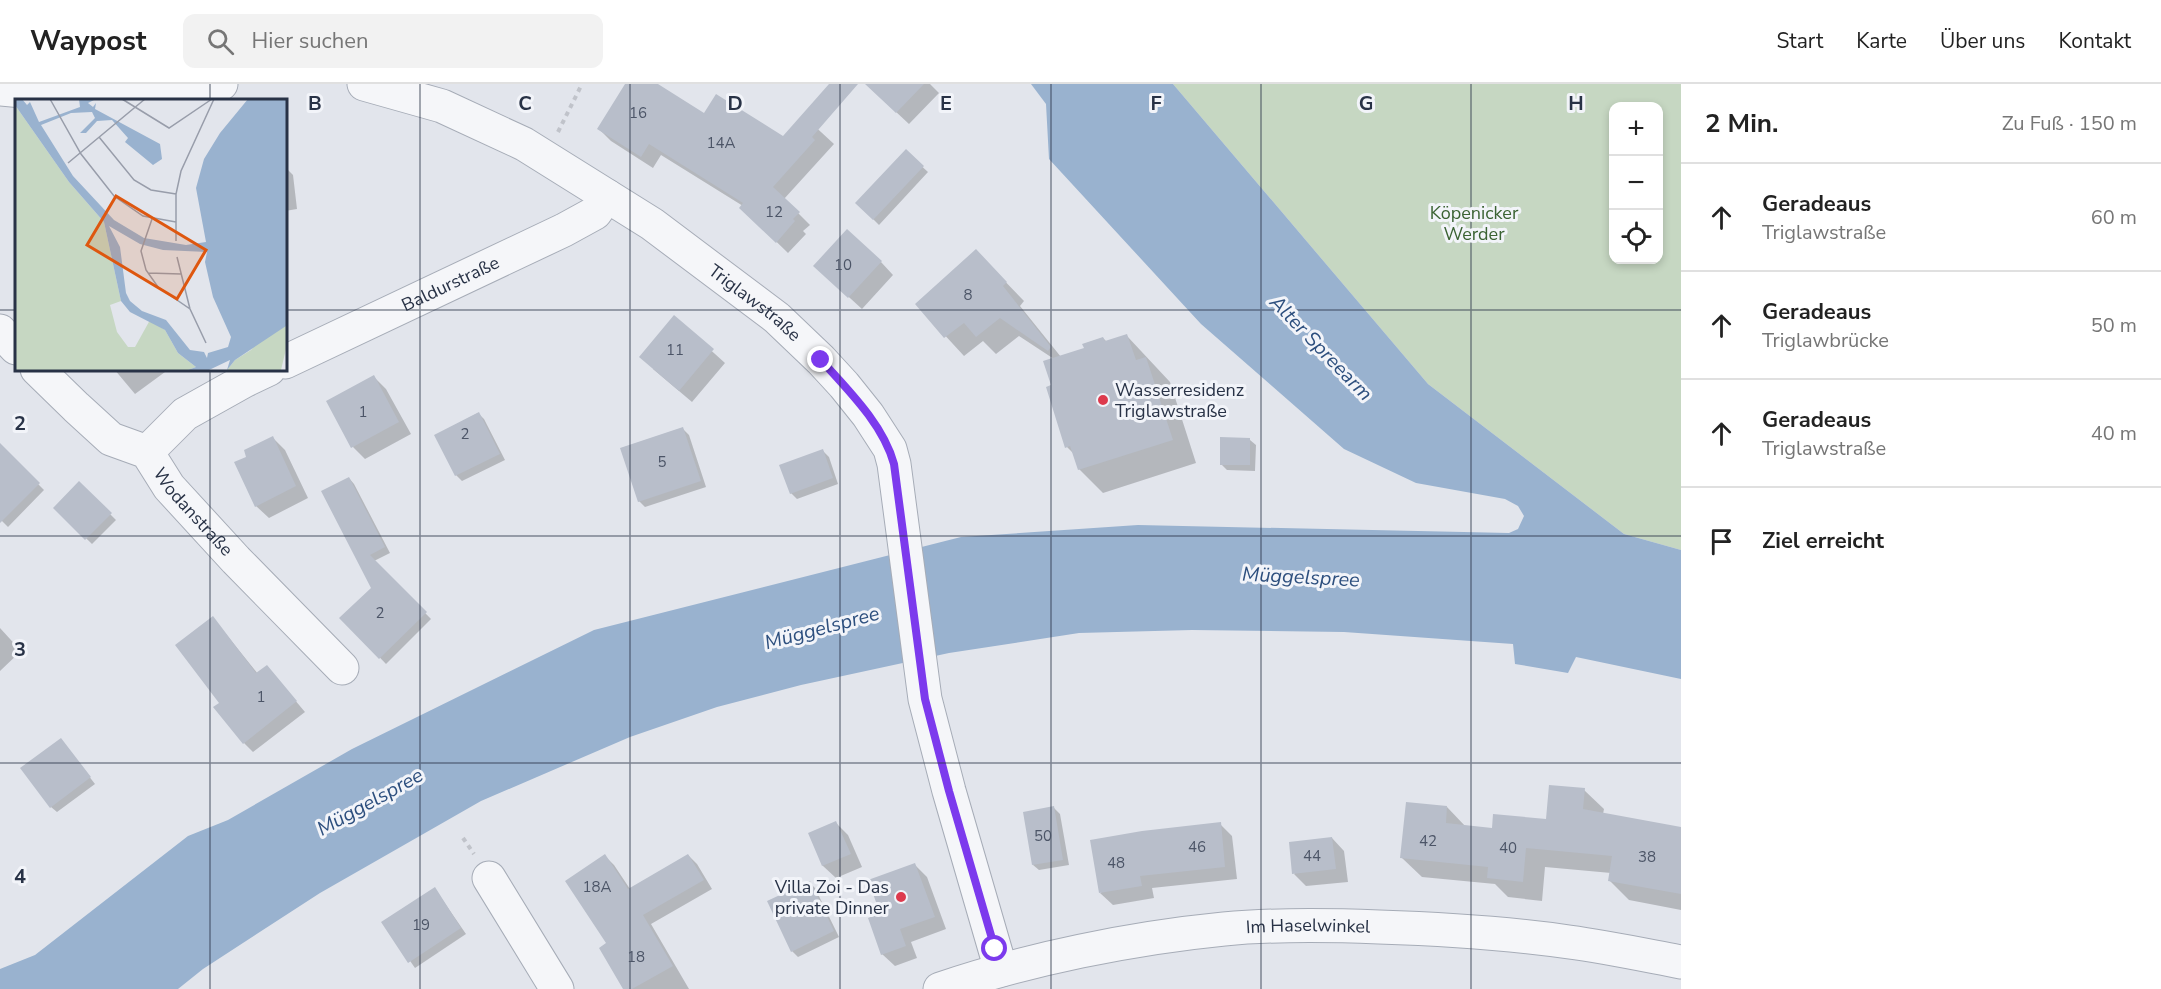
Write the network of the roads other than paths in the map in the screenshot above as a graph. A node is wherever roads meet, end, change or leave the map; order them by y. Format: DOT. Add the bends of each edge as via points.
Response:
graph roads {
  1 [pos="221,84"];
  2 [pos="364,84"];
  3 [pos="0,89"];
  4 [pos="607,196"];
  5 [pos="0,331"];
  6 [pos="15,347"];
  7 [pos="286,362"];
  8 [pos="38,370"];
  9 [pos="267,370"];
  10 [pos="147,452"];
  11 [pos="342,668"];
  12 [pos="489,878"];
  13 [pos="1681,962"];
  14 [pos="1001,970"];
  15 [pos="557,989"];
  16 [pos="940,989"];
  1 -- 3 [label="street" via="86,95"];
  2 -- 4 [label="street, Triglawstraße" via="442,106 524,144"];
  4 -- 7 [label="street, Baldurstraße" via="596,213 564,230"];
  4 -- 14 [label="street, Triglawstraße" via="652,224 777,318 821,360 868,415 890,449 925,699"];
  5 -- 6 [label="street"];
  8 -- 10 [label="street, Wodanstraße" via="111,439"];
  9 -- 10 [label="street" via="186,414"];
  10 -- 11 [label="street, Wodanstraße" via="169,488"];
  12 -- 15 [label="street"];
  13 -- 14 [label="street, Im Haselwinkel" via="1558,940 1438,929 1310,925 1225,929 1168,937"];
  14 -- 16 [label="street, Im Haselwinkel"];
}
